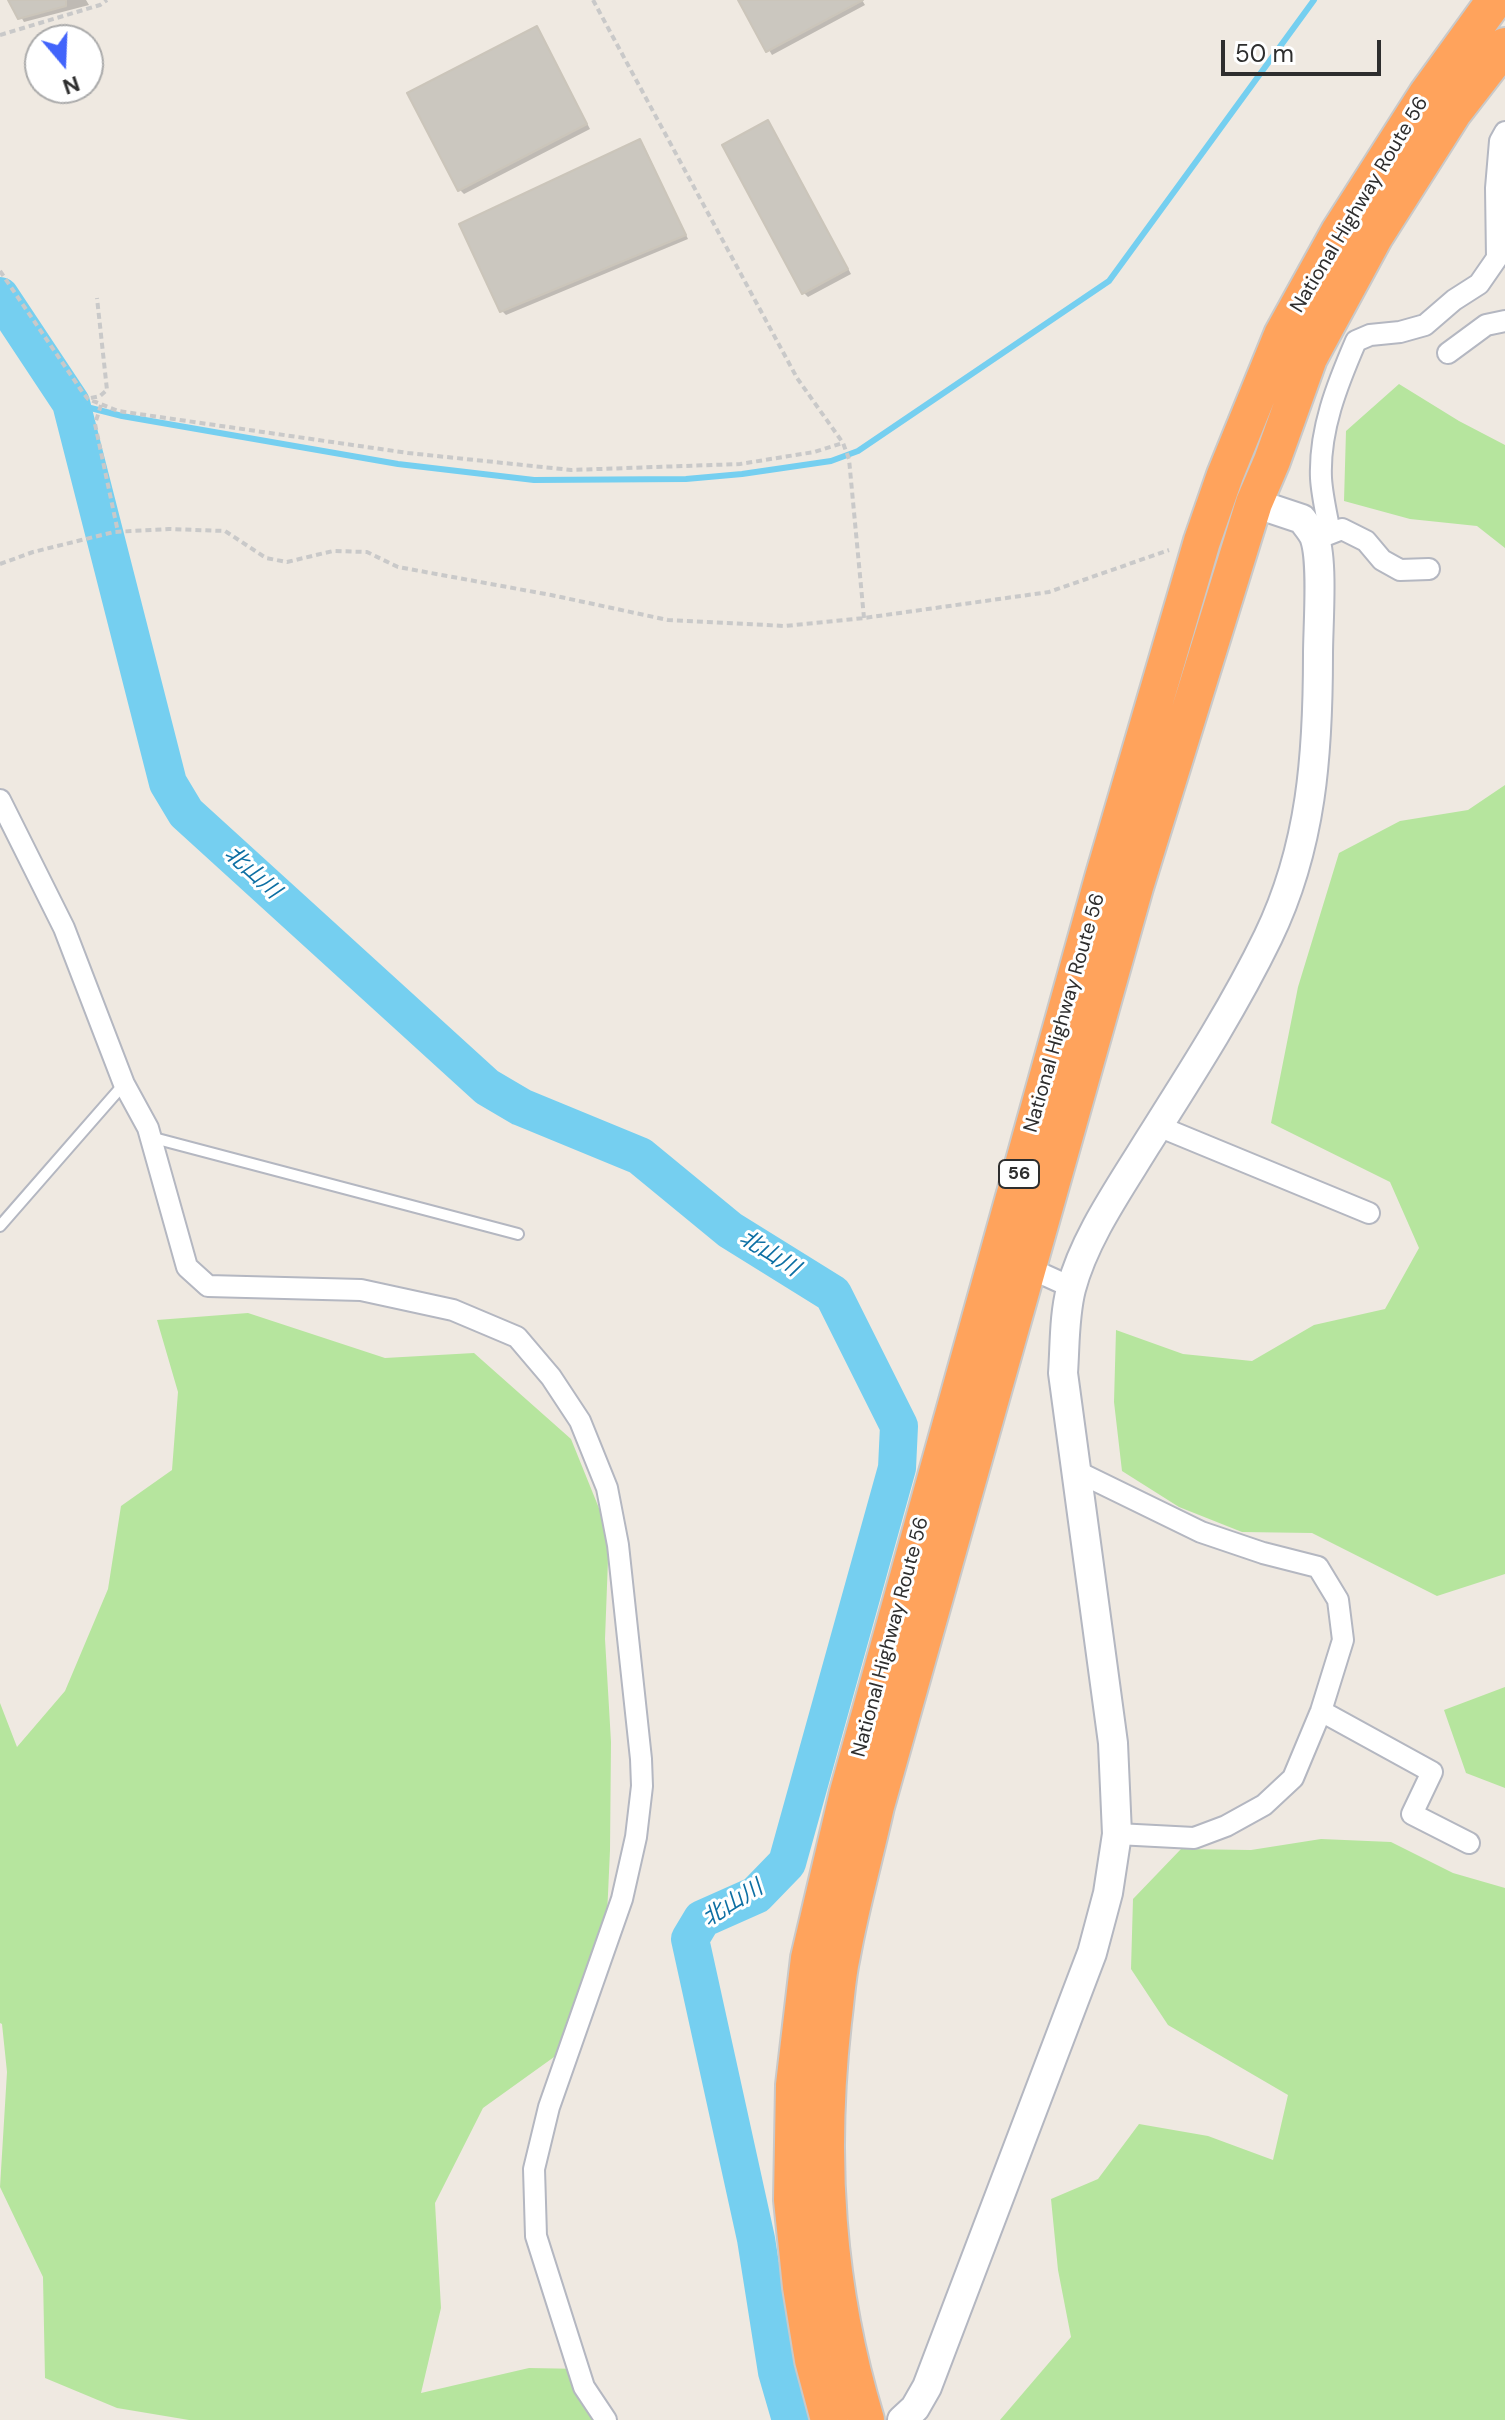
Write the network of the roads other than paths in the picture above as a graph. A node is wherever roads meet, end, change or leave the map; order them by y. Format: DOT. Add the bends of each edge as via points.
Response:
graph roads {
  1 [pos="1495,0"];
  2 [pos="1505,46"];
  3 [pos="1505,132"];
  4 [pos="1501,259"];
  5 [pos="1505,321"];
  6 [pos="1448,353"];
  7 [pos="1254,503"];
  8 [pos="1323,536"];
  9 [pos="1429,569"];
  10 [pos="0,800"];
  11 [pos="124,1084"];
  12 [pos="1158,1126"];
  13 [pos="150,1137"];
  14 [pos="1369,1213"];
  15 [pos="0,1226"];
  16 [pos="518,1234"];
  17 [pos="1011,1266"];
  18 [pos="1071,1287"];
  19 [pos="1076,1471"];
  20 [pos="1321,1711"];
  21 [pos="1117,1834"];
  22 [pos="1469,1843"];
  23 [pos="913,2416"];
  24 [pos="606,2420"];
  25 [pos="829,2420"];
  26 [pos="866,2420"];
  1 -- 17 [label="highway, National Highway Route 56 / 56" via="1339,232 1282,335 1225,475 1202,541"];
  2 -- 7 [label="highway, National Highway Route 56 / 56" via="1453,113 1375,236 1309,358"];
  3 -- 4 [label="street" via="1496,188"];
  4 -- 8 [label="street" via="1479,284 1425,325 1356,341 1336,388 1323,442"];
  5 -- 6 [label="street" via="1486,325"];
  7 -- 8 [label="street" via="1302,519"];
  7 -- 17 [label="highway, National Highway Route 56 / 56"];
  8 -- 9 [label="street" via="1342,529 1366,541 1382,560 1400,570"];
  8 -- 12 [label="street" via="1312,792 1303,842 1269,936"];
  10 -- 11 [label="street" via="64,928"];
  11 -- 13 [label="street"];
  11 -- 15 [label="lane"];
  12 -- 14 [label="street"];
  12 -- 18 [label="street" via="1093,1235"];
  13 -- 16 [label="lane"];
  13 -- 24 [label="street" via="187,1267 208,1286 361,1290 453,1310 517,1337 580,1421 607,1488 618,1545 642,1786 622,1899 549,2107 534,2169 536,2236 584,2387"];
  17 -- 18 [label="street"];
  17 -- 25 [label="highway, National Highway Route 56 / 56" via="848,1792 809,1958 794,2085 792,2200 813,2360"];
  17 -- 26 [label="highway, National Highway Route 56 / 56" via="841,1957 827,2077 825,2196 847,2353"];
  18 -- 19 [label="street" via="1063,1373"];
  19 -- 20 [label="street" via="1201,1532 1318,1567 1338,1600 1343,1640"];
  19 -- 21 [label="street" via="1113,1743"];
  20 -- 21 [label="street" via="1293,1778 1264,1805 1194,1838"];
  20 -- 22 [label="street" via="1432,1772 1412,1814"];
  21 -- 23 [label="street" via="1092,1953"];
}
